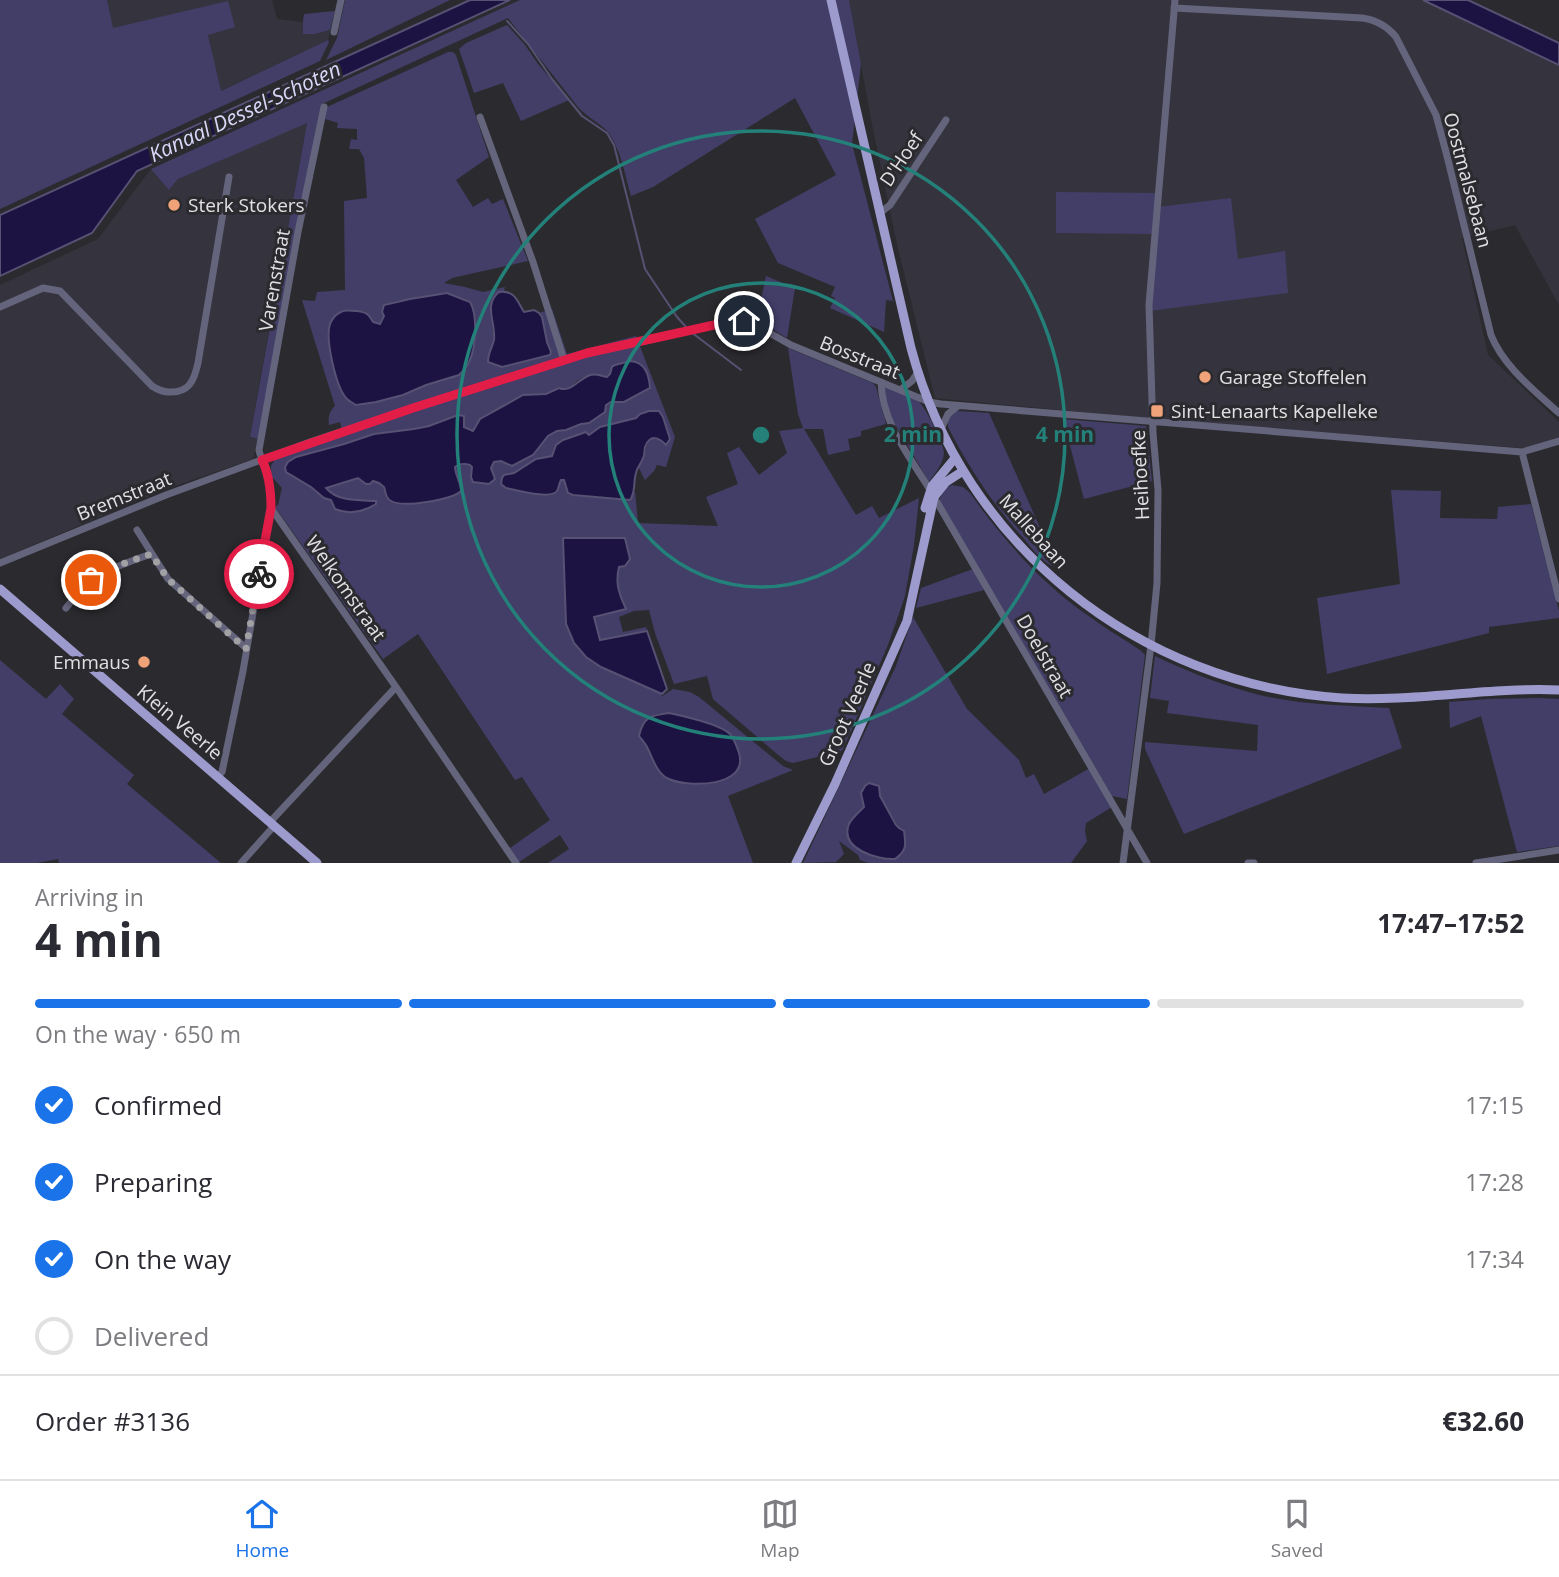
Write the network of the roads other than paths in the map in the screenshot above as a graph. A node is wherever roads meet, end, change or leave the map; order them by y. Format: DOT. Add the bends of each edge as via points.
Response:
graph roads {
  1 [pos="341,0"];
  2 [pos="831,0"];
  3 [pos="1175,4"];
  4 [pos="334,32"];
  5 [pos="324,107"];
  6 [pos="480,117"];
  7 [pos="946,120"];
  8 [pos="229,177"];
  9 [pos="880,213"];
  10 [pos="0,307"];
  11 [pos="564,360"];
  12 [pos="918,372"];
  13 [pos="881,383"];
  14 [pos="900,390"];
  15 [pos="929,402"];
  16 [pos="959,405"];
  17 [pos="1559,413"];
  18 [pos="1153,423"];
  19 [pos="940,430"];
  20 [pos="1559,441"];
  21 [pos="1522,452"];
  22 [pos="955,458"];
  23 [pos="262,460"];
  24 [pos="963,471"];
  25 [pos="932,494"];
  26 [pos="271,508"];
  27 [pos="137,530"];
  28 [pos="151,554"];
  29 [pos="0,564"];
  30 [pos="0,589"];
  31 [pos="1559,599"];
  32 [pos="66,608"];
  33 [pos="1151,645"];
  34 [pos="246,649"];
  35 [pos="396,687"];
  36 [pos="1559,690"];
  37 [pos="218,776"];
  38 [pos="272,824"];
  39 [pos="1128,831"];
  40 [pos="1559,849"];
  41 [pos="241,863"];
  42 [pos="317,863"];
  43 [pos="516,863"];
  44 [pos="796,863"];
  45 [pos="1123,863"];
  46 [pos="1147,863"];
  47 [pos="1248,863"];
  48 [pos="1254,863"];
  49 [pos="1476,863"];
  1 -- 4 [label="street"];
  2 -- 9 [label="main road, Mallebaan"];
  3 -- 17 [label="street, Oostmalsebaan" via="1362,18 1390,29 1436,115 1496,348"];
  3 -- 18 [label="street, Heihoefke" via="1150,284"];
  5 -- 23 [label="street, Varenstraat" via="261,439"];
  6 -- 11 [label="street"];
  7 -- 9 [label="street, D'Hoef" via="890,205"];
  8 -- 10 [label="street" via="198,363 185,390 163,392 152,386 60,291 43,288"];
  9 -- 12 [label="main road, Mallebaan"];
  11 -- 13 [label="street, Bosstraat" via="737,320 751,322 791,345"];
  11 -- 23 [label="street, Bosstraat"];
  12 -- 14 [label="street"];
  12 -- 15 [label="main road, Mallebaan"];
  13 -- 14 [label="street, Bosstraat"];
  13 -- 25 [label="street, Doelstraat" via="889,422"];
  14 -- 15 [label="street, Bosstraat"];
  15 -- 16 [label="street, Bosstraat"];
  15 -- 19 [label="main road, Mallebaan"];
  16 -- 18 [label="street, Bosstraat"];
  16 -- 19 [label="street"];
  18 -- 21 [label="street, Bosstraat"];
  18 -- 33 [label="street, Heihoefke" via="1158,534"];
  19 -- 22 [label="main road, Mallebaan"];
  20 -- 21 [label="street"];
  21 -- 31 [label="street"];
  22 -- 24 [label="main road, Mallebaan"];
  22 -- 25 [label="main road, Groot Veerle"];
  23 -- 26 [label="street"];
  23 -- 29 [label="street, Bremstraat"];
  24 -- 25 [label="main road"];
  24 -- 33 [label="main road, Mallebaan" via="996,517 1053,580"];
  25 -- 39 [label="street, Doelstraat"];
  25 -- 44 [label="main road, Groot Veerle" via="907,621"];
  26 -- 34 [label="street"];
  26 -- 35 [label="street, Welkomstraat"];
  27 -- 28 [label="street"];
  28 -- 32 [label="street" via="108,569"];
  28 -- 34 [label="street" via="168,579"];
  30 -- 37 [label="main road, Klein Veerle"];
  33 -- 36 [label="main road, Mallebaan" via="1220,675 1317,695 1367,699"];
  33 -- 39 [label="street, Heihoefke"];
  34 -- 37 [label="street"];
  35 -- 38 [label="street"];
  35 -- 43 [label="street, Welkomstraat"];
  37 -- 38 [label="main road, Klein Veerle"];
  38 -- 41 [label="street"];
  38 -- 42 [label="main road, Klein Veerle"];
  39 -- 45 [label="street, Heihoefke"];
  39 -- 46 [label="street, Doelstraat"];
  40 -- 49 [label="street"];
  47 -- 48 [label="street"];
}
